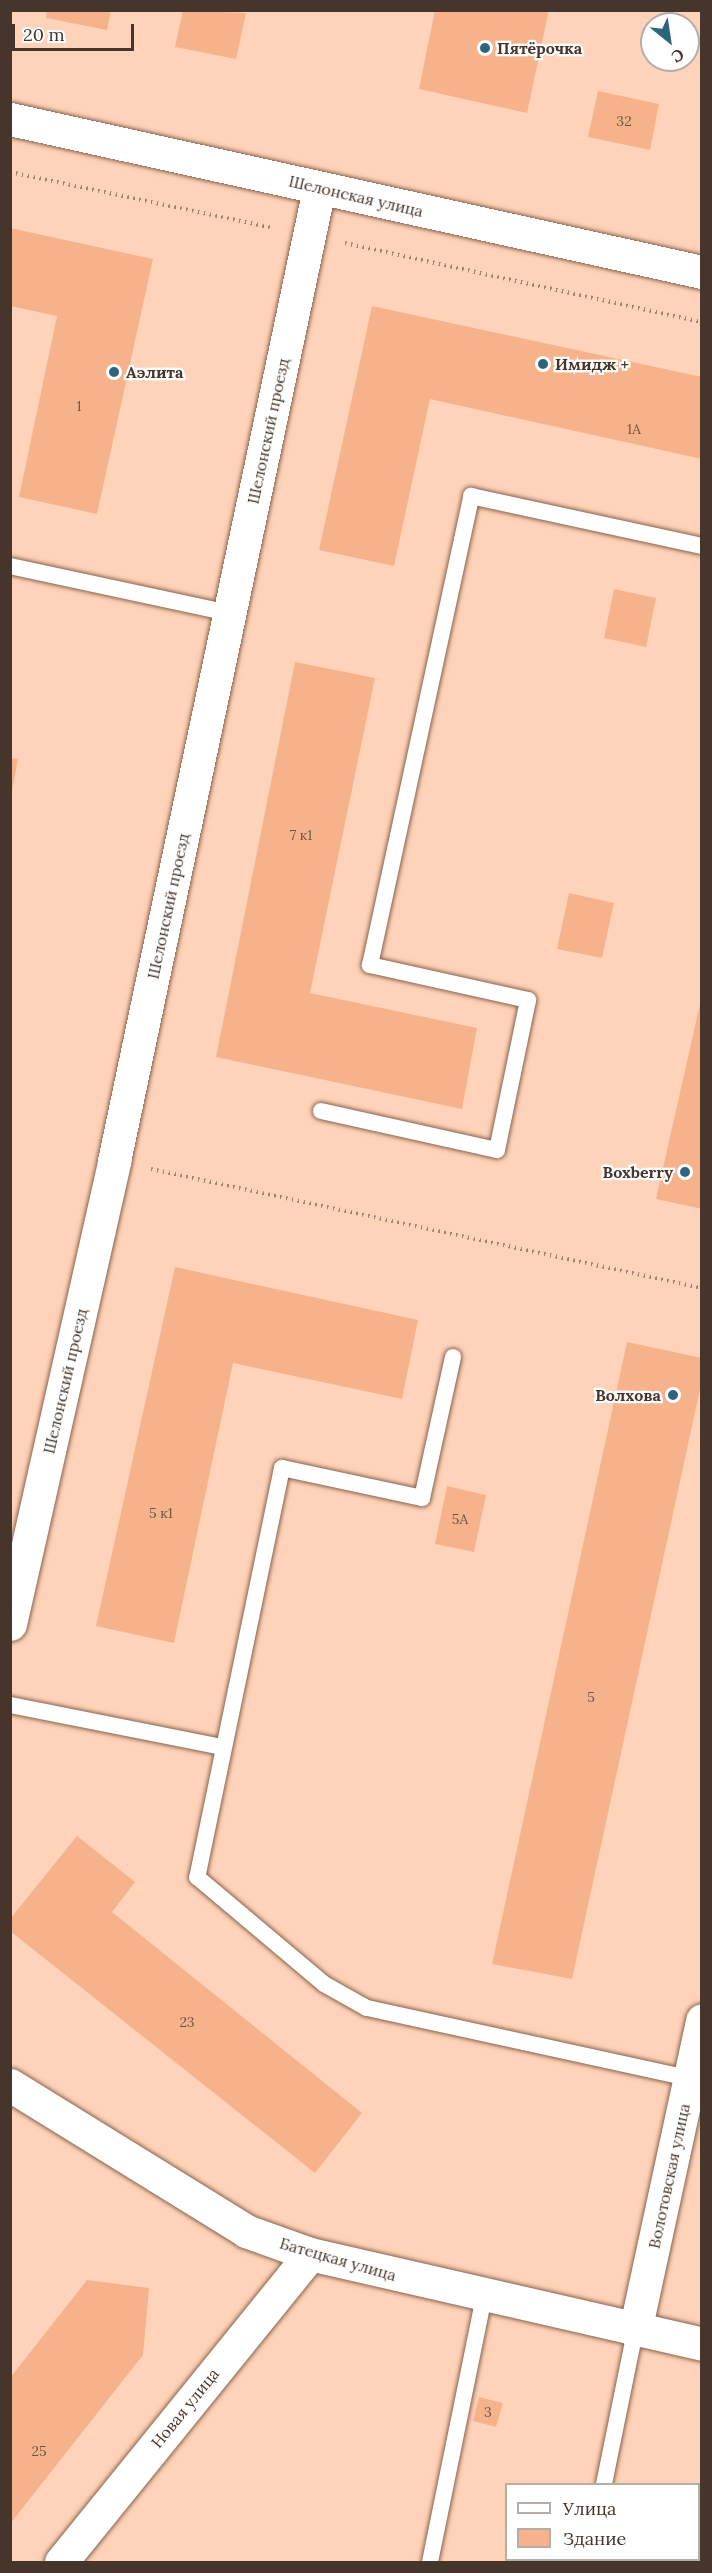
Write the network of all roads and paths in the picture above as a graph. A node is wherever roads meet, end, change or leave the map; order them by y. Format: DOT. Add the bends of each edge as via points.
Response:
graph roads {
  1 [pos="10,119"];
  2 [pos="319,188"];
  3 [pos="702,272"];
  4 [pos="562,291"];
  5 [pos="702,322"];
  6 [pos="702,546"];
  7 [pos="10,566"];
  8 [pos="230,613"];
  9 [pos="321,1111"];
  10 [pos="114,1161"];
  11 [pos="702,1288"];
  12 [pos="453,1357"];
  13 [pos="10,1624"];
  14 [pos="10,1705"];
  15 [pos="222,1747"];
  16 [pos="702,2020"];
  17 [pos="689,2078"];
  18 [pos="10,2085"];
  19 [pos="310,2254"];
  20 [pos="484,2297"];
  21 [pos="635,2331"];
  22 [pos="702,2344"];
  23 [pos="604,2483"];
  24 [pos="61,2562"];
  25 [pos="430,2562"];
  1 -- 2 [label="street, Шелонская улица"];
  2 -- 3 [label="street, Шелонская улица"];
  2 -- 8 [label="street, Шелонский проезд"];
  4 -- 5 [label="path"];
  6 -- 9 [label="lane" via="471,496 370,965 528,1000 497,1149"];
  7 -- 8 [label="lane"];
  8 -- 10 [label="street, Шелонский проезд"];
  10 -- 11 [label="path"];
  10 -- 13 [label="street, Шелонский проезд"];
  12 -- 15 [label="lane" via="422,1498 282,1468"];
  14 -- 15 [label="lane"];
  15 -- 17 [label="lane" via="197,1877 324,1984 367,2008"];
  16 -- 17 [label="street, Волотовская улица"];
  17 -- 21 [label="street, Волотовская улица"];
  18 -- 19 [label="street, Батецкая улица" via="246,2231"];
  19 -- 20 [label="street, Батецкая улица"];
  19 -- 24 [label="street, Новая улица"];
  20 -- 21 [label="street, Батецкая улица"];
  20 -- 25 [label="lane"];
  21 -- 22 [label="street, Батецкая улица"];
  21 -- 23 [label="lane"];
}
